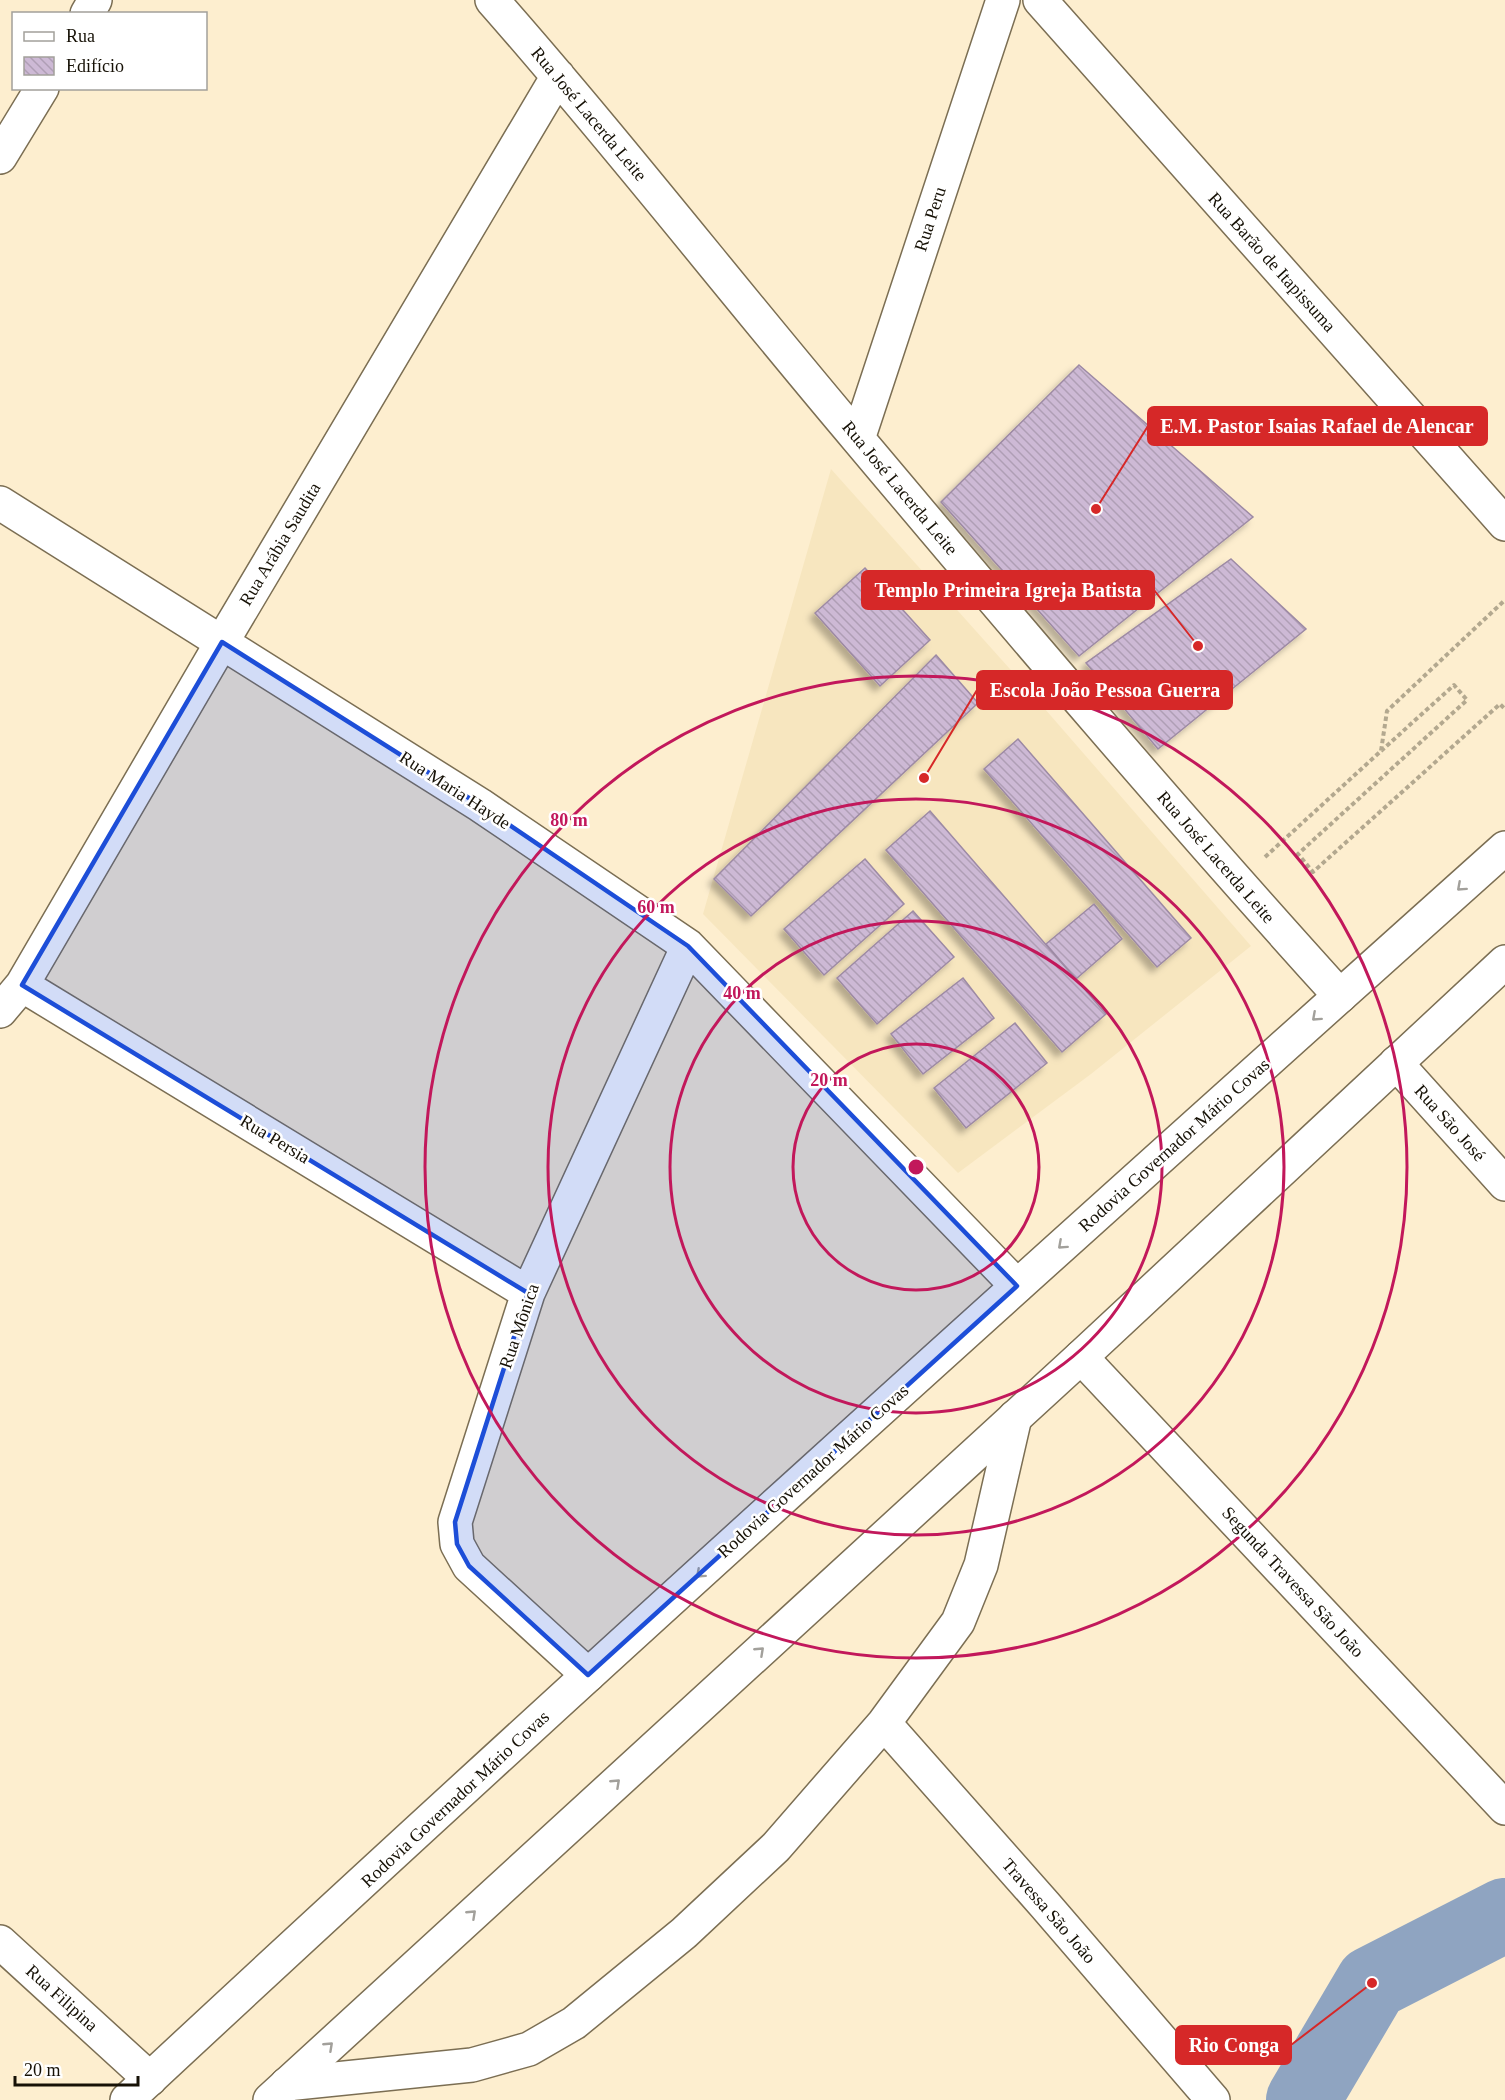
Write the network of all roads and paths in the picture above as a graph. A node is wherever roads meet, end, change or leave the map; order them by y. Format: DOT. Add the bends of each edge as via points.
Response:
graph roads {
  1 [pos="492,0"];
  2 [pos="1003,0"];
  3 [pos="1040,0"];
  4 [pos="558,76"];
  5 [pos="41,90"];
  6 [pos="0,158"];
  7 [pos="858,439"];
  8 [pos="0,503"];
  9 [pos="1505,524"];
  10 [pos="1505,600"];
  11 [pos="222,642"];
  12 [pos="1505,710"];
  13 [pos="1381,751"];
  14 [pos="1505,848"];
  15 [pos="1237,882"];
  16 [pos="688,946"];
  17 [pos="1505,962"];
  18 [pos="1340,996"];
  19 [pos="7,1000"];
  20 [pos="1396,1063"];
  21 [pos="1505,1184"];
  22 [pos="1017,1286"];
  23 [pos="528,1293"];
  24 [pos="1080,1357"];
  25 [pos="1015,1417"];
  26 [pos="588,1675"];
  27 [pos="884,1723"];
  28 [pos="1505,1808"];
  29 [pos="0,1942"];
  30 [pos="139,2089"];
  31 [pos="279,2092"];
  32 [pos="1213,2100"];
  1 -- 4 [label="main road, Rua José Lacerda Leite"];
  2 -- 7 [label="main road, Rua Peru"];
  3 -- 9 [label="main road, Rua Barão de Itapissuma"];
  4 -- 7 [label="main road, Rua José Lacerda Leite"];
  4 -- 11 [label="main road, Rua Arábia Saudita"];
  5 -- 6 [label="main road"];
  7 -- 15 [label="main road, Rua José Lacerda Leite"];
  8 -- 11 [label="main road, Rua Maria Hayde"];
  10 -- 13 [label="path" via="1387,711"];
  11 -- 16 [label="main road, Rua Maria Hayde" via="480,805"];
  11 -- 19 [label="main road, Rua Arábia Saudita"];
  12 -- 13 [label="path" via="1500,704 1313,872 1298,854 1467,700 1454,685"];
  13 -- 15 [label="path"];
  14 -- 18 [label="main road, Rodovia Governador Mário Covas, one-way"];
  15 -- 18 [label="main road, Rua José Lacerda Leite"];
  16 -- 22 [label="main road, Rua Maria Hayde"];
  16 -- 23 [label="main road, Rua Mônica"];
  17 -- 20 [label="main road"];
  18 -- 22 [label="main road, Rodovia Governador Mário Covas, one-way"];
  19 -- 23 [label="main road, Rua Persia"];
  20 -- 21 [label="main road, Rua São José"];
  20 -- 24 [label="main road"];
  22 -- 26 [label="main road, Rodovia Governador Mário Covas, one-way"];
  23 -- 26 [label="main road, Rua Mônica" via="455,1522 457,1544 469,1566"];
  24 -- 25 [label="main road"];
  24 -- 28 [label="main road, Segunda Travessa São João"];
  25 -- 27 [label="main road" via="981,1565 957,1622"];
  31 -- 25 [label="main road, one-way"];
  26 -- 30 [label="main road, Rodovia Governador Mário Covas"];
  27 -- 31 [label="main road" via="776,1847 684,1933 574,2023 529,2049 472,2066"];
  27 -- 32 [label="main road, Travessa São João"];
  29 -- 30 [label="main road, Rua Filipina"];
}
